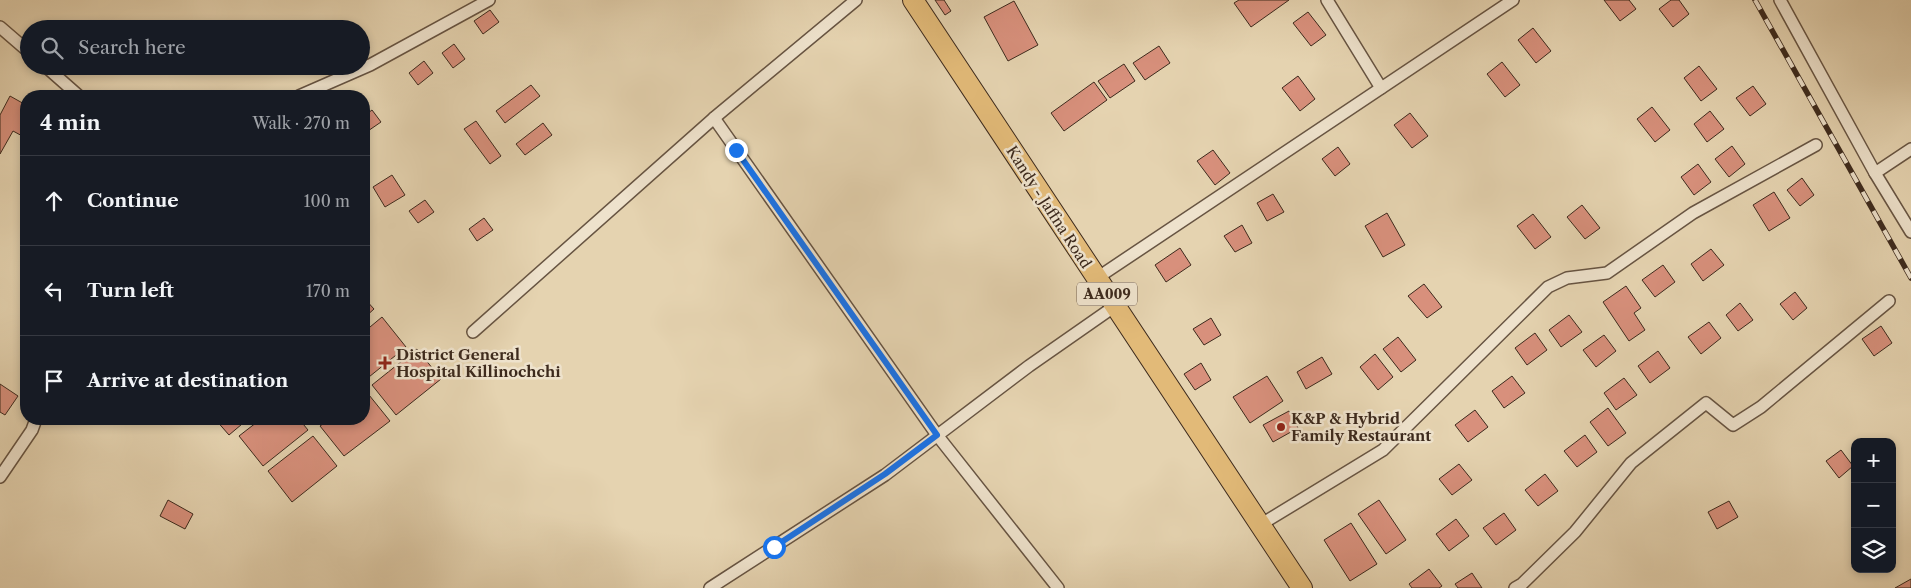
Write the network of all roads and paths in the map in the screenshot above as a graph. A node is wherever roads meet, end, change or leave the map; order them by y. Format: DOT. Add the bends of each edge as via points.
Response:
graph roads {
  1 [pos="490,0"];
  2 [pos="856,0"];
  3 [pos="913,0"];
  4 [pos="1327,0"];
  5 [pos="1513,0"];
  6 [pos="1780,0"];
  7 [pos="0,27"];
  8 [pos="20,44"];
  9 [pos="370,65"];
  10 [pos="55,75"];
  11 [pos="347,75"];
  12 [pos="1381,88"];
  13 [pos="72,90"];
  14 [pos="313,90"];
  15 [pos="714,118"];
  16 [pos="1816,144"];
  17 [pos="1911,150"];
  18 [pos="1875,173"];
  19 [pos="1911,232"];
  20 [pos="1097,278"];
  21 [pos="1889,301"];
  22 [pos="1115,306"];
  23 [pos="473,332"];
  24 [pos="34,425"];
  25 [pos="937,435"];
  26 [pos="0,477"];
  27 [pos="1260,525"];
  28 [pos="710,588"];
  29 [pos="1058,588"];
  30 [pos="1302,588"];
  31 [pos="1515,588"];
  1 -- 9 [label="street"];
  2 -- 15 [label="street"];
  3 -- 20 [label="highway, Kandy - Jaffna Road / AA009"];
  4 -- 12 [label="street"];
  5 -- 12 [label="street"];
  6 -- 18 [label="street"];
  7 -- 8 [label="street"];
  10 -- 13 [label="street"];
  11 -- 14 [label="street"];
  12 -- 20 [label="street"];
  15 -- 23 [label="street"];
  15 -- 25 [label="street"];
  16 -- 27 [label="street" via="1693,213 1607,272 1567,278 1548,287 1383,450"];
  17 -- 18 [label="street"];
  18 -- 19 [label="street"];
  20 -- 22 [label="highway, Kandy - Jaffna Road / AA009"];
  21 -- 31 [label="street" via="1762,407 1733,425 1706,403 1631,463 1575,532"];
  22 -- 25 [label="street"];
  22 -- 27 [label="highway, Kandy - Jaffna Road / AA009"];
  24 -- 26 [label="street"];
  25 -- 28 [label="street" via="885,474"];
  25 -- 29 [label="street"];
  27 -- 30 [label="highway, Kandy - Jaffna Road / AA009"];
}
